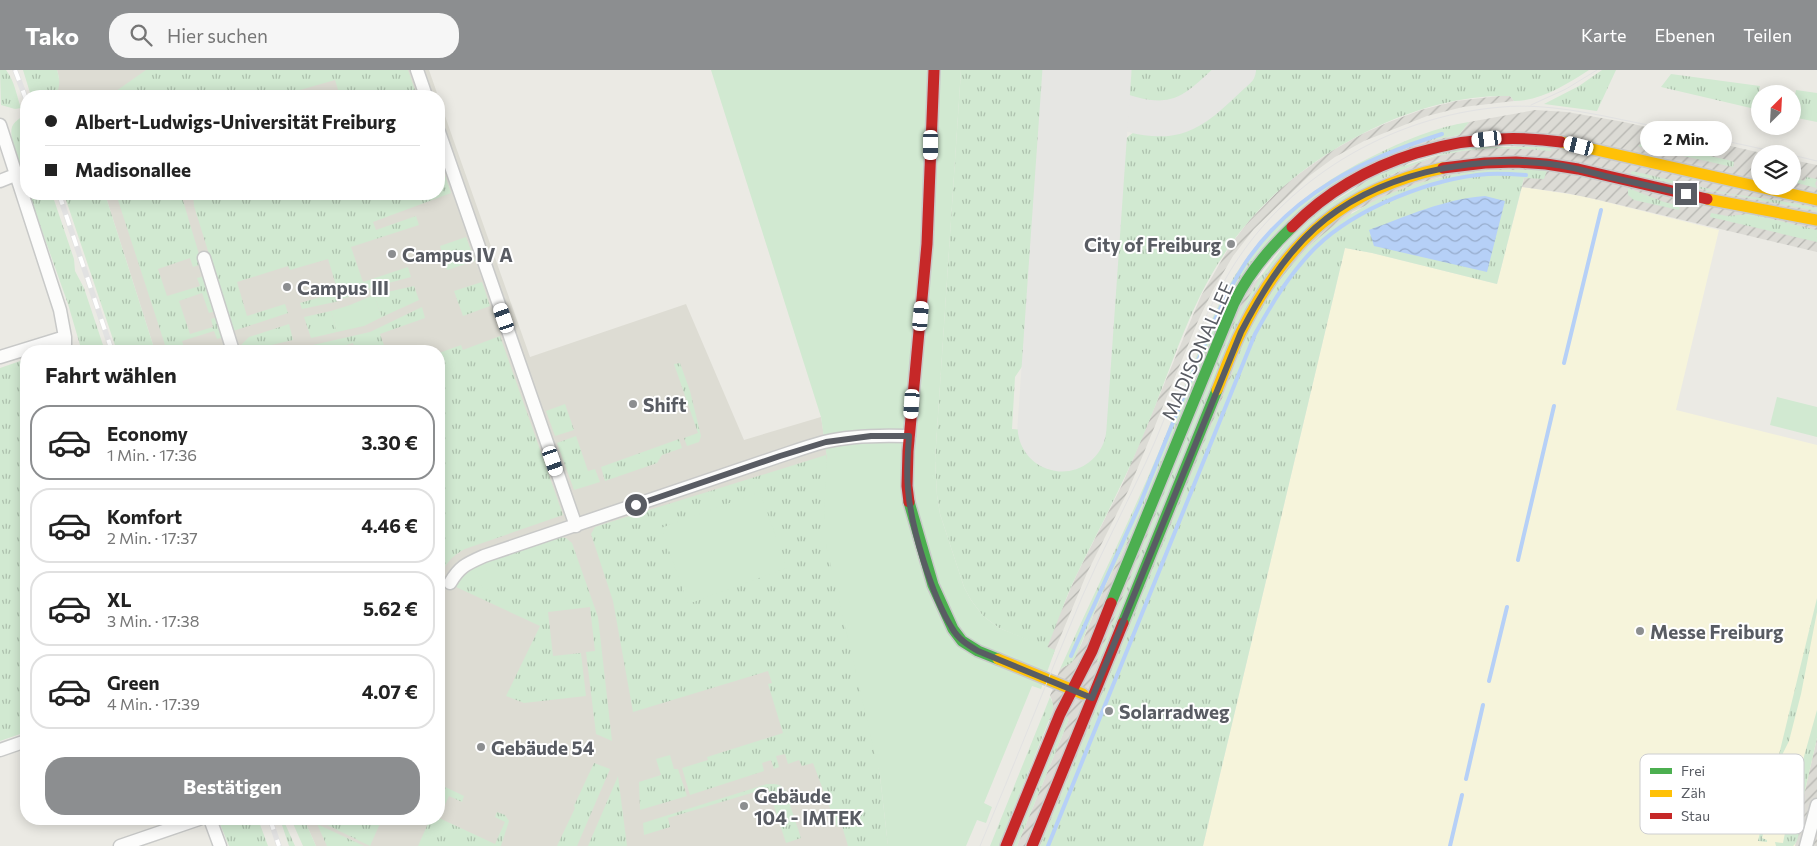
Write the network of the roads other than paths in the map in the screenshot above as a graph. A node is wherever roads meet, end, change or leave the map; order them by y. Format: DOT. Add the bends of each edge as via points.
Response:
graph roads {
  1 [pos="417,70"];
  2 [pos="934,70"];
  3 [pos="424,90"];
  4 [pos="0,125"];
  5 [pos="445,149"];
  6 [pos="16,175"];
  7 [pos="0,181"];
  8 [pos="20,187"];
  9 [pos="24,200"];
  10 [pos="1817,200"];
  11 [pos="1817,220"];
  12 [pos="204,258"];
  13 [pos="65,337"];
  14 [pos="40,345"];
  15 [pos="65,345"];
  16 [pos="231,345"];
  17 [pos="20,352"];
  18 [pos="0,358"];
  19 [pos="909,436"];
  20 [pos="576,526"];
  21 [pos="450,584"];
  22 [pos="1073,690"];
  23 [pos="1092,698"];
  24 [pos="20,743"];
  25 [pos="0,750"];
  26 [pos="1817,805"];
  27 [pos="181,825"];
  28 [pos="212,825"];
  29 [pos="120,846"];
  30 [pos="220,846"];
  31 [pos="1006,846"];
  32 [pos="1032,846"];
  33 [pos="1806,846"];
  1 -- 3 [label="street"];
  2 -- 19 [label="main road" via="927,244"];
  4 -- 6 [label="street"];
  5 -- 20 [label="street"];
  6 -- 7 [label="street"];
  6 -- 8 [label="street"];
  9 -- 13 [label="street" via="60,310"];
  10 -- 22 [label="main road, MADISONALLEE" via="1563,142 1536,139 1487,139 1432,148 1383,164 1329,194 1273,245 1240,292"];
  11 -- 23 [label="main road, MADISONALLEE" via="1554,165 1512,161 1480,162 1424,173 1389,184 1334,213 1300,243 1278,270 1257,300 1241,332"];
  12 -- 16 [label="street"];
  13 -- 14 [label="street"];
  13 -- 15 [label="street"];
  17 -- 18 [label="street"];
  19 -- 20 [label="street" via="871,436 826,442"];
  19 -- 22 [label="main road" via="910,509 931,579 952,629 962,641 978,651"];
  20 -- 21 [label="street" via="466,564 456,572"];
  22 -- 23 [label="main road"];
  22 -- 31 [label="main road, MADISONALLEE"];
  23 -- 32 [label="main road, MADISONALLEE"];
  24 -- 25 [label="street"];
  26 -- 33 [label="street"];
  27 -- 29 [label="street"];
  28 -- 30 [label="street"];
}
